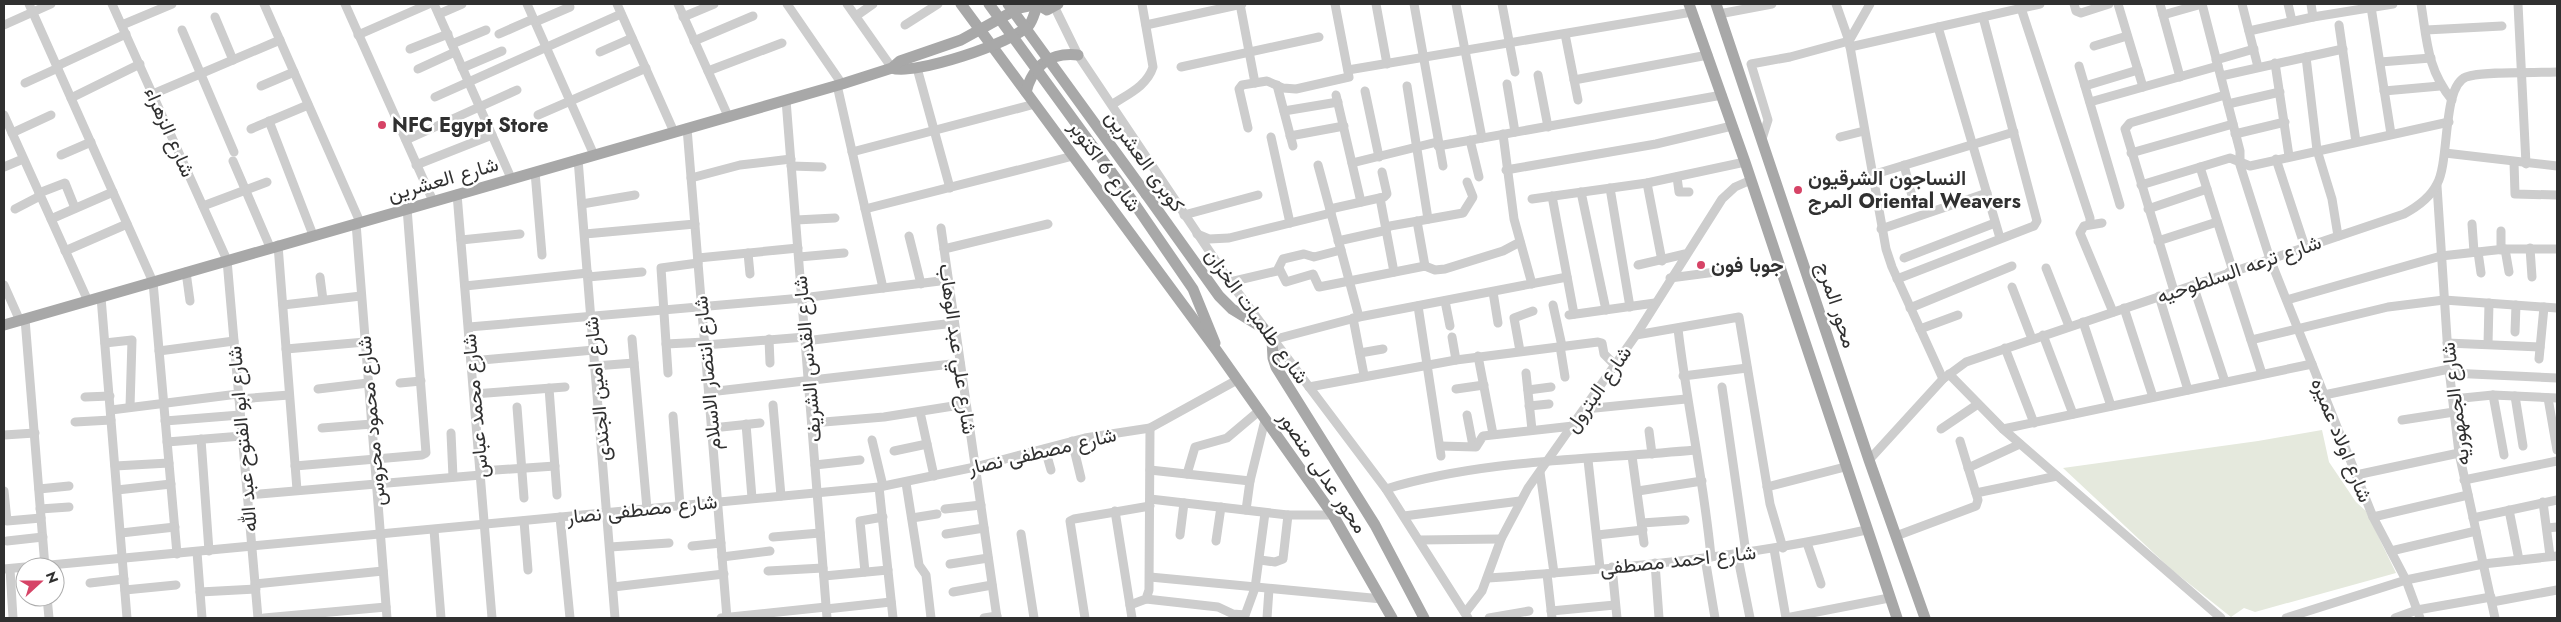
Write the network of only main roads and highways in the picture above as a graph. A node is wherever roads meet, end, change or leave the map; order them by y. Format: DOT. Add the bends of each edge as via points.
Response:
graph roads {
  1 [pos="961,4"];
  2 [pos="989,4"];
  3 [pos="1008,4"];
  4 [pos="1038,4"];
  5 [pos="1056,6"];
  6 [pos="1691,8"];
  7 [pos="1717,9"];
  8 [pos="980,31"];
  9 [pos="992,47"];
  10 [pos="1078,55"];
  11 [pos="892,68"];
  12 [pos="1026,92"];
  13 [pos="4,325"];
  14 [pos="1263,328"];
  15 [pos="1272,340"];
  16 [pos="1218,351"];
  17 [pos="1392,618"];
  18 [pos="1424,618"];
  19 [pos="1897,618"];
  20 [pos="1925,618"];
  1 -- 8 [label="main road, شارع 6 اكتوبر"];
  2 -- 16 [label="main road, كوبرى العشرين, bridge" via="1193,289"];
  3 -- 14 [label="main road, كوبرى العشرين, bridge" via="1219,296 1239,314"];
  4 -- 5 [label="main road" via="1043,9"];
  4 -- 8 [label="main road, شارع العشرين" via="1019,8"];
  4 -- 9 [label="main road, شارع العشرين" via="1030,25"];
  6 -- 19 [label="main road"];
  7 -- 20 [label="main road, محور المرج"];
  8 -- 9 [label="main road, شارع 6 اكتوبر"];
  8 -- 11 [label="main road, شارع العشرين" via="900,61"];
  9 -- 11 [label="main road, شارع العشرين" via="917,68"];
  9 -- 12 [label="main road, شارع 6 اكتوبر"];
  10 -- 12 [label="main road" via="1054,56 1044,62 1032,75"];
  11 -- 13 [label="main road, شارع العشرين"];
  12 -- 16 [label="main road, شارع 6 اكتوبر"];
  15 -- 18 [label="main road, محور عدلى منصور" via="1276,366 1375,525"];
  16 -- 17 [label="main road, محور عدلى منصور" via="1333,515"];
}
